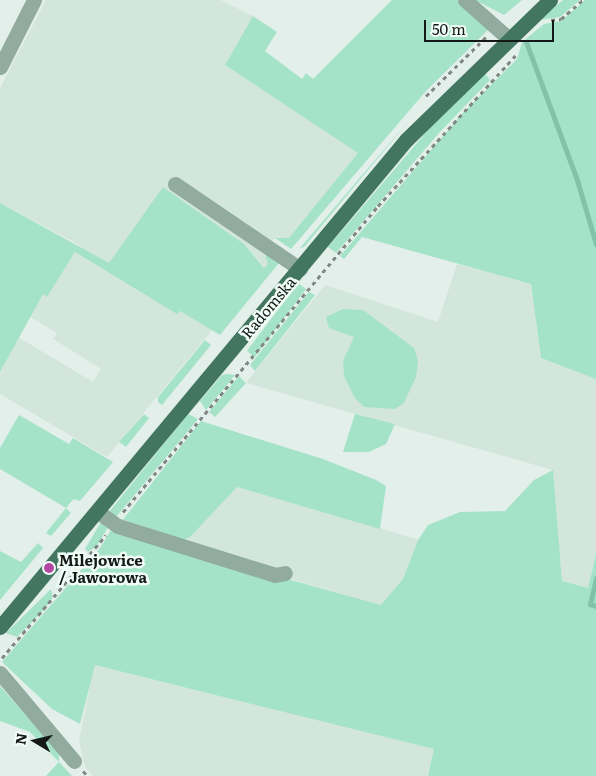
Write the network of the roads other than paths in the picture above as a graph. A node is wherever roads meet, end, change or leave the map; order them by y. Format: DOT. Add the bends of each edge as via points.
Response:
graph roads {
  1 [pos="34,0"];
  2 [pos="464,0"];
  3 [pos="550,0"];
  4 [pos="513,44"];
  5 [pos="0,67"];
  6 [pos="175,184"];
  7 [pos="300,268"];
  8 [pos="97,511"];
  9 [pos="285,573"];
  10 [pos="0,628"];
  11 [pos="0,673"];
  12 [pos="74,761"];
  1 -- 5 [label="lane"];
  2 -- 4 [label="lane"];
  3 -- 4 [label="main road, Radomska"];
  4 -- 7 [label="main road, Radomska" via="406,140"];
  6 -- 7 [label="lane"];
  7 -- 8 [label="main road, Radomska"];
  8 -- 9 [label="lane" via="113,524 275,575"];
  8 -- 10 [label="main road, Radomska"];
  11 -- 12 [label="lane"];
}
